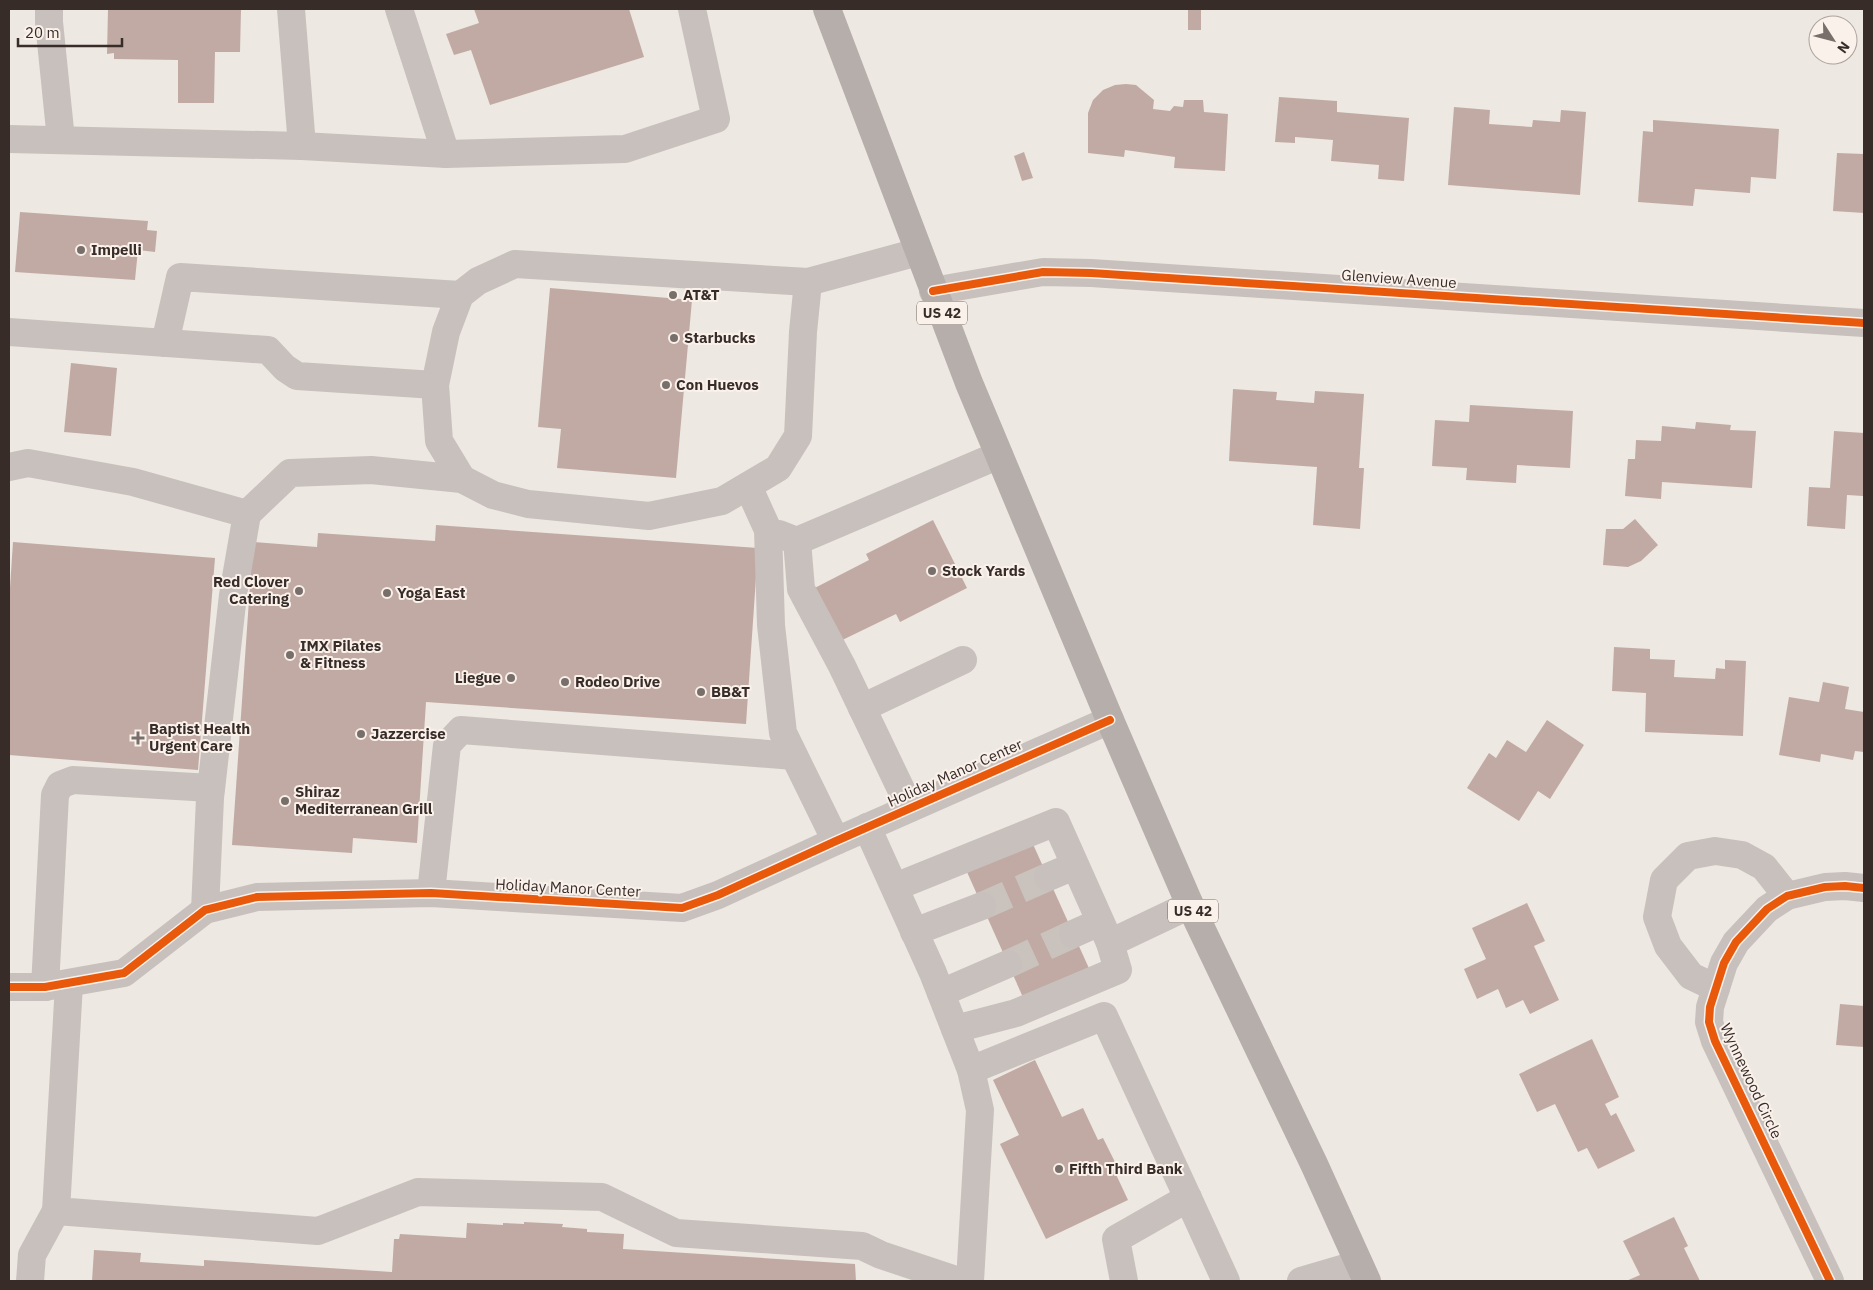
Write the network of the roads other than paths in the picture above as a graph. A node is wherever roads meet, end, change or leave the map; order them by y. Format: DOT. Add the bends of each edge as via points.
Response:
graph roads {
  1 [pos="49,9"];
  2 [pos="291,9"];
  3 [pos="399,9"];
  4 [pos="692,9"];
  5 [pos="827,9"];
  6 [pos="9,138"];
  7 [pos="61,140"];
  8 [pos="302,146"];
  9 [pos="446,154"];
  10 [pos="918,252"];
  11 [pos="808,282"];
  12 [pos="933,291"];
  13 [pos="460,295"];
  14 [pos="1864,323"];
  15 [pos="9,332"];
  16 [pos="166,343"];
  17 [pos="435,385"];
  18 [pos="999,455"];
  19 [pos="9,467"];
  20 [pos="462,479"];
  21 [pos="748,486"];
  22 [pos="247,514"];
  23 [pos="768,530"];
  24 [pos="797,541"];
  25 [pos="963,660"];
  26 [pos="862,708"];
  27 [pos="1110,720"];
  28 [pos="794,756"];
  29 [pos="211,788"];
  30 [pos="910,808"];
  31 [pos="867,827"];
  32 [pos="836,841"];
  33 [pos="1074,866"];
  34 [pos="1048,877"];
  35 [pos="895,887"];
  36 [pos="1864,888"];
  37 [pos="431,893"];
  38 [pos="1787,896"];
  39 [pos="1190,905"];
  40 [pos="982,906"];
  41 [pos="205,910"];
  42 [pos="914,932"];
  43 [pos="1105,932"];
  44 [pos="1073,934"];
  45 [pos="1008,964"];
  46 [pos="57,986"];
  47 [pos="9,987"];
  48 [pos="1716,988"];
  49 [pos="941,993"];
  50 [pos="956,1029"];
  51 [pos="971,1070"];
  52 [pos="1188,1198"];
  53 [pos="56,1211"];
  54 [pos="1363,1272"];
  55 [pos="930,1276"];
  56 [pos="30,1281"];
  57 [pos="959,1281"];
  58 [pos="970,1281"];
  59 [pos="1124,1281"];
  60 [pos="1226,1281"];
  61 [pos="1302,1281"];
  62 [pos="1830,1281"];
  1 -- 7 [label="street"];
  2 -- 8 [label="street"];
  3 -- 9 [label="street"];
  4 -- 9 [label="street" via="716,119 625,149"];
  5 -- 10 [label="main road, US 42"];
  6 -- 7 [label="street"];
  7 -- 8 [label="street"];
  8 -- 9 [label="street"];
  10 -- 11 [label="street"];
  10 -- 12 [label="main road, US 42"];
  11 -- 13 [label="street" via="515,264 478,281"];
  11 -- 21 [label="street" via="798,436 778,468"];
  12 -- 14 [label="street, Glenview Avenue" via="1043,272 1091,273"];
  12 -- 18 [label="main road, US 42"];
  13 -- 16 [label="street" via="180,276"];
  13 -- 17 [label="street" via="446,332"];
  15 -- 16 [label="street"];
  16 -- 17 [label="street" via="268,350 297,376"];
  17 -- 20 [label="street" via="439,441"];
  18 -- 24 [label="street"];
  18 -- 27 [label="main road, US 42"];
  19 -- 22 [label="street" via="28,463 133,482"];
  20 -- 21 [label="street" via="493,495 528,504 649,516 722,501"];
  20 -- 22 [label="street" via="371,470 290,472"];
  21 -- 23 [label="street"];
  22 -- 29 [label="street" via="233,595"];
  23 -- 24 [label="street"];
  23 -- 28 [label="street" via="771,625 783,733"];
  24 -- 26 [label="street" via="801,589"];
  25 -- 26 [label="street"];
  26 -- 30 [label="street"];
  27 -- 30 [label="street, Holiday Manor Center"];
  27 -- 39 [label="main road, US 42"];
  28 -- 32 [label="street"];
  28 -- 37 [label="street" via="461,730 447,745"];
  29 -- 41 [label="street"];
  29 -- 46 [label="street" via="73,780 60,785 55,795"];
  30 -- 31 [label="street, Holiday Manor Center"];
  31 -- 32 [label="street, Holiday Manor Center"];
  31 -- 35 [label="street"];
  32 -- 37 [label="street, Holiday Manor Center" via="682,908"];
  33 -- 34 [label="street"];
  33 -- 35 [label="street" via="1056,822"];
  33 -- 43 [label="street"];
  35 -- 42 [label="street"];
  36 -- 38 [label="street, Wynnewood Circle" via="1825,887"];
  37 -- 41 [label="street, Holiday Manor Center" via="257,896"];
  38 -- 48 [label="street, Wynnewood Circle" via="1767,909 1736,942 1724,963"];
  38 -- 48 [label="street" via="1764,867 1742,855 1715,851 1688,856 1664,880 1657,917 1668,946 1691,976"];
  39 -- 43 [label="street"];
  39 -- 54 [label="main road, US 42"];
  40 -- 42 [label="street"];
  41 -- 46 [label="street, Holiday Manor Center" via="124,973"];
  42 -- 49 [label="street"];
  43 -- 44 [label="street"];
  43 -- 50 [label="street" via="1118,970 1016,1013"];
  45 -- 49 [label="street"];
  46 -- 47 [label="street, Holiday Manor Center"];
  46 -- 53 [label="street"];
  48 -- 62 [label="street, Wynnewood Circle" via="1709,1022 1715,1041"];
  49 -- 50 [label="street"];
  50 -- 51 [label="street"];
  51 -- 52 [label="street" via="1104,1016"];
  51 -- 58 [label="street" via="980,1110"];
  52 -- 59 [label="street" via="1116,1240"];
  52 -- 60 [label="street"];
  53 -- 55 [label="street" via="318,1231 418,1192 602,1197 676,1233 862,1246"];
  53 -- 56 [label="street" via="32,1255"];
  54 -- 61 [label="street"];
  55 -- 57 [label="street"];
}
